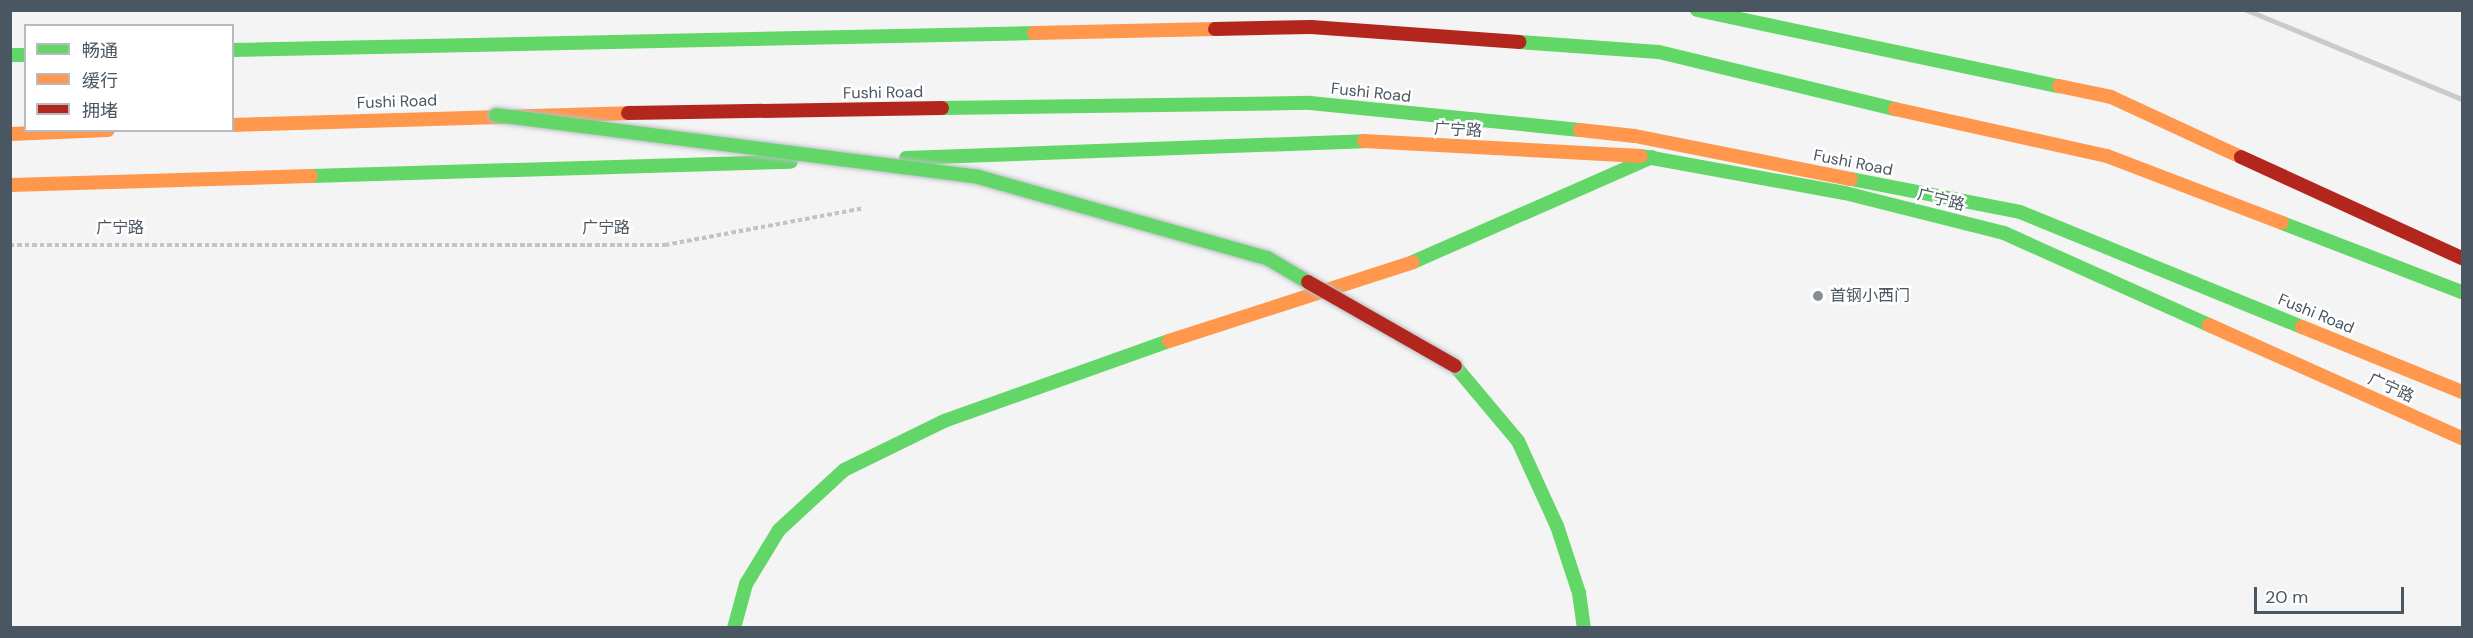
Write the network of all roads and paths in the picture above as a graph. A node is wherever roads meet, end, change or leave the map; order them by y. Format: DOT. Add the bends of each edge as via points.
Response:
graph roads {
  1 [pos="1697,10"];
  2 [pos="234,50"];
  3 [pos="496,115"];
  4 [pos="234,125"];
  5 [pos="59,132"];
  6 [pos="10,134"];
  7 [pos="1652,157"];
  8 [pos="10,185"];
  9 [pos="876,206"];
  10 [pos="10,245"];
  11 [pos="2463,258"];
  12 [pos="2463,292"];
  13 [pos="2463,392"];
  14 [pos="2463,438"];
  15 [pos="734,627"];
  16 [pos="1584,627"];
  1 -- 11 [label="main road" via="2111,97"];
  2 -- 12 [label="main road" via="1311,27 1659,52 2057,148 2108,156"];
  3 -- 4 [label="main road, Fushi Road"];
  3 -- 13 [label="main road, Fushi Road, bridge" via="1310,103 1635,136 2020,212"];
  3 -- 16 [label="main road, bridge" via="978,177 1267,258 1455,366 1518,441 1557,526 1579,593"];
  5 -- 6 [label="main road"];
  7 -- 8 [label="main road, 广宁路" via="1370,141"];
  7 -- 14 [label="main road, 广宁路" via="1845,193 2004,233"];
  7 -- 15 [label="main road" via="1430,256 1071,373 944,421 844,470 779,530 746,585"];
  9 -- 10 [label="path, 广宁路" via="665,245"];
}
